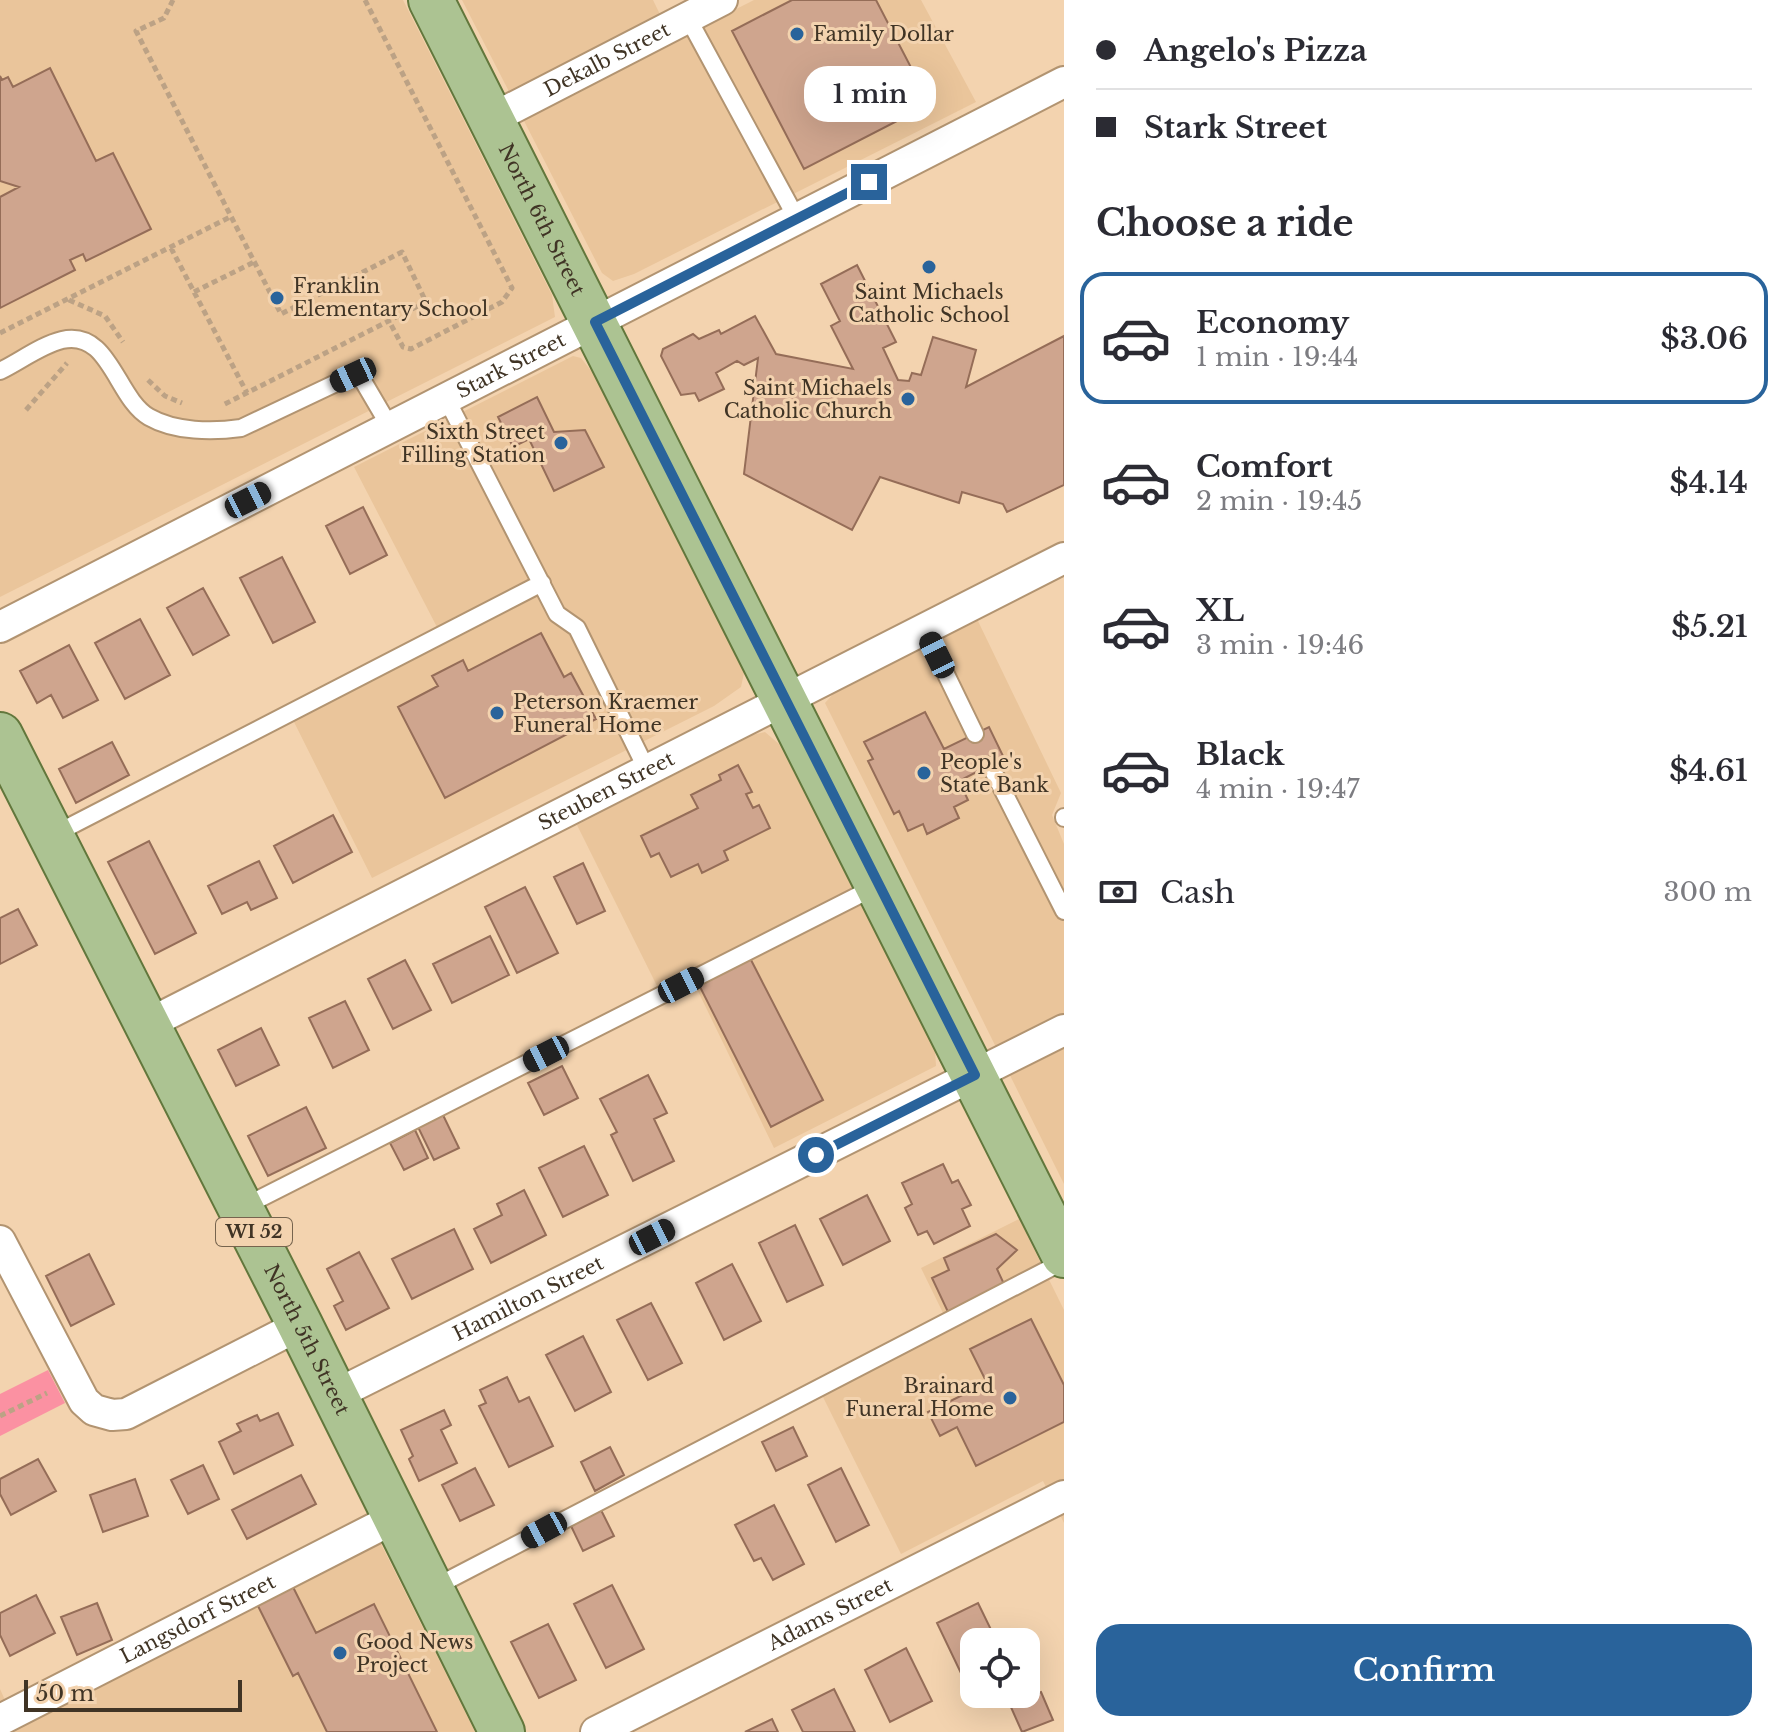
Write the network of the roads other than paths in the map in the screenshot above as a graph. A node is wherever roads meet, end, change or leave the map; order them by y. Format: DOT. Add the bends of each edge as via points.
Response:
graph roads {
  1 [pos="431,0"];
  2 [pos="722,0"];
  3 [pos="688,18"];
  4 [pos="1064,82"];
  5 [pos="493,118"];
  6 [pos="797,219"];
  7 [pos="595,322"];
  8 [pos="0,371"];
  9 [pos="446,398"];
  10 [pos="390,427"];
  11 [pos="1064,558"];
  12 [pos="542,583"];
  13 [pos="0,627"];
  14 [pos="924,629"];
  15 [pos="787,699"];
  16 [pos="975,734"];
  17 [pos="0,735"];
  18 [pos="990,765"];
  19 [pos="647,770"];
  20 [pos="52,836"];
  21 [pos="880,885"];
  22 [pos="1064,911"];
  23 [pos="148,1024"];
  24 [pos="1064,1030"];
  25 [pos="975,1075"];
  26 [pos="241,1208"];
  27 [pos="0,1241"];
  28 [pos="1064,1255"];
  29 [pos="1064,1261"];
  30 [pos="300,1325"];
  31 [pos="335,1395"];
  32 [pos="1064,1496"];
  33 [pos="397,1517"];
  34 [pos="431,1588"];
  35 [pos="0,1720"];
  36 [pos="502,1732"];
  37 [pos="596,1732"];
  1 -- 5 [label="main road, North 6th Street"];
  2 -- 3 [label="street, Dekalb Street"];
  3 -- 5 [label="street, Dekalb Street"];
  3 -- 6 [label="lane"];
  4 -- 6 [label="street, Stark Street"];
  5 -- 7 [label="main road, North 6th Street"];
  6 -- 7 [label="street, Stark Street"];
  7 -- 9 [label="street, Stark Street"];
  7 -- 15 [label="main road, North 6th Street"];
  8 -- 10 [label="lane" via="62,340 82,342 95,346 147,416 168,425 224,431 241,428 353,375 363,381"];
  9 -- 10 [label="street, Stark Street"];
  9 -- 12 [label="lane"];
  10 -- 13 [label="street, Stark Street"];
  11 -- 14 [label="street, Steuben Street"];
  12 -- 19 [label="lane" via="557,614 577,628"];
  12 -- 20 [label="lane"];
  14 -- 15 [label="street, Steuben Street"];
  14 -- 16 [label="lane"];
  15 -- 19 [label="street, Steuben Street"];
  15 -- 21 [label="main road, North 6th Street"];
  17 -- 20 [label="main road, North 5th Street / WI 52"];
  18 -- 22 [label="lane"];
  19 -- 23 [label="street, Steuben Street"];
  20 -- 23 [label="main road, North 5th Street / WI 52"];
  21 -- 25 [label="main road, North 6th Street"];
  21 -- 26 [label="lane"];
  23 -- 26 [label="main road, North 5th Street / WI 52"];
  24 -- 25 [label="street, Hamilton Street"];
  25 -- 28 [label="main road, North 6th Street"];
  25 -- 31 [label="street, Hamilton Street"];
  26 -- 30 [label="main road, North 5th Street / WI 52"];
  27 -- 30 [label="street" via="84,1401 104,1412 126,1414"];
  29 -- 34 [label="lane"];
  30 -- 31 [label="main road, North 5th Street / WI 52"];
  31 -- 33 [label="main road, North 5th Street / WI 52"];
  32 -- 37 [label="street, Adams Street"];
  33 -- 34 [label="main road, North 5th Street / WI 52"];
  33 -- 35 [label="street, Langsdorf Street"];
  34 -- 36 [label="main road, North 5th Street / WI 52"];
}
